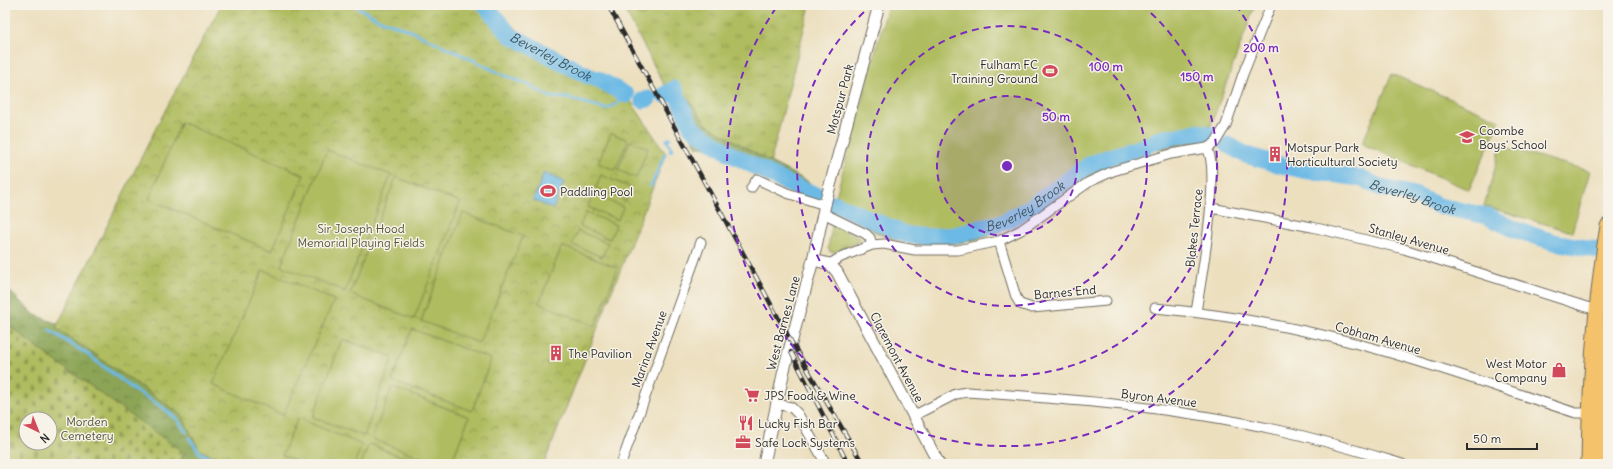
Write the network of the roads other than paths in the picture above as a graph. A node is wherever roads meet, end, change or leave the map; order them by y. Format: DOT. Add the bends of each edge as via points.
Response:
graph roads {
  1 [pos="879,5"];
  2 [pos="1271,5"];
  3 [pos="1207,148"];
  4 [pos="751,188"];
  5 [pos="824,206"];
  6 [pos="1211,208"];
  7 [pos="1608,226"];
  8 [pos="999,241"];
  9 [pos="701,242"];
  10 [pos="872,245"];
  11 [pos="813,260"];
  12 [pos="830,264"];
  13 [pos="1106,301"];
  14 [pos="1155,308"];
  15 [pos="1596,310"];
  16 [pos="1196,312"];
  17 [pos="1608,327"];
  18 [pos="776,404"];
  19 [pos="1590,413"];
  20 [pos="913,416"];
  21 [pos="1602,457"];
  22 [pos="621,464"];
  23 [pos="764,464"];
  24 [pos="826,464"];
  25 [pos="939,464"];
  26 [pos="1402,464"];
  27 [pos="1589,464"];
  1 -- 5 [label="street, Motspur Park"];
  2 -- 3 [label="street" via="1226,125 1218,141"];
  3 -- 6 [label="street, Blakes Terrace" via="1212,159"];
  3 -- 8 [label="street" via="1171,154 1113,171 1089,182 1021,230"];
  4 -- 5 [label="street" via="757,179"];
  5 -- 10 [label="street" via="866,234"];
  5 -- 11 [label="street, West Barnes Lane"];
  6 -- 15 [label="street, Stanley Avenue" via="1312,227 1404,249"];
  6 -- 16 [label="street, Blakes Terrace"];
  7 -- 15 [label="highway"];
  8 -- 10 [label="street" via="958,250 915,250 884,244"];
  8 -- 13 [label="street, Barnes End" via="1020,304 1032,308"];
  9 -- 22 [label="street, Marina Avenue"];
  10 -- 12 [label="street"];
  11 -- 12 [label="street"];
  11 -- 18 [label="street, West Barnes Lane"];
  12 -- 20 [label="street, Claremont Avenue" via="837,272"];
  14 -- 16 [label="street, Cobham Avenue"];
  15 -- 19 [label="highway"];
  16 -- 19 [label="street, Cobham Avenue" via="1278,325 1348,342 1434,366 1576,413"];
  17 -- 21 [label="highway"];
  18 -- 23 [label="street, West Barnes Lane"];
  18 -- 24 [label="street" via="791,407 798,414"];
  19 -- 27 [label="highway"];
  20 -- 25 [label="street, Claremont Avenue"];
  20 -- 26 [label="street, Byron Avenue" via="956,394 967,392 1143,407 1272,428"];
}
